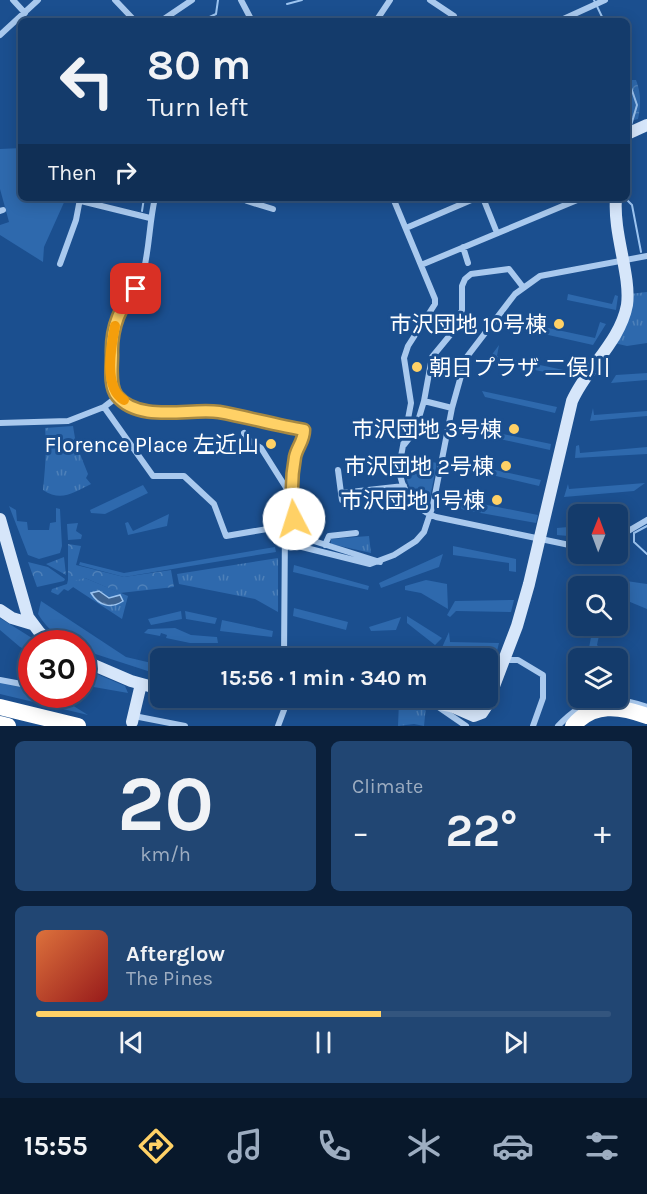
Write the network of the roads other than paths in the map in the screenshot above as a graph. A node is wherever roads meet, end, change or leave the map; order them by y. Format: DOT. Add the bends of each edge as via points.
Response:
graph roads {
  1 [pos="13,0"];
  2 [pos="38,0"];
  3 [pos="192,0"];
  4 [pos="241,0"];
  5 [pos="390,0"];
  6 [pos="430,0"];
  7 [pos="605,0"];
  8 [pos="117,1"];
  9 [pos="182,3"];
  10 [pos="25,13"];
  11 [pos="19,18"];
  12 [pos="132,18"];
  13 [pos="164,18"];
  14 [pos="250,18"];
  15 [pos="378,18"];
  16 [pos="455,18"];
  17 [pos="576,18"];
  18 [pos="18,19"];
  19 [pos="0,35"];
  20 [pos="647,125"];
  21 [pos="630,133"];
  22 [pos="80,201"];
  23 [pos="84,201"];
  24 [pos="153,201"];
  25 [pos="247,201"];
  26 [pos="394,201"];
  27 [pos="469,201"];
  28 [pos="484,201"];
  29 [pos="571,201"];
  30 [pos="616,201"];
  31 [pos="273,209"];
  32 [pos="150,218"];
  33 [pos="406,228"];
  34 [pos="497,233"];
  35 [pos="463,247"];
  36 [pos="647,255"];
  37 [pos="622,260"];
  38 [pos="468,262"];
  39 [pos="60,264"];
  40 [pos="421,265"];
  41 [pos="523,287"];
  42 [pos="117,396"];
  43 [pos="424,401"];
  44 [pos="104,407"];
  45 [pos="452,408"];
  46 [pos="0,423"];
  47 [pos="244,433"];
  48 [pos="403,447"];
  49 [pos="338,470"];
  50 [pos="404,486"];
  51 [pos="291,494"];
  52 [pos="430,515"];
  53 [pos="0,519"];
  54 [pos="647,520"];
  55 [pos="628,531"];
  56 [pos="356,532"];
  57 [pos="541,539"];
  58 [pos="286,543"];
  59 [pos="325,545"];
  60 [pos="568,545"];
  61 [pos="380,562"];
  62 [pos="0,610"];
  63 [pos="32,624"];
  64 [pos="38,630"];
  65 [pos="284,648"];
  66 [pos="505,660"];
  67 [pos="96,666"];
  68 [pos="498,676"];
  69 [pos="0,680"];
  70 [pos="18,683"];
  71 [pos="141,684"];
  72 [pos="150,686"];
  73 [pos="0,707"];
  74 [pos="647,707"];
  75 [pos="284,708"];
  76 [pos="440,708"];
  77 [pos="449,708"];
  78 [pos="484,708"];
  79 [pos="647,716"];
  80 [pos="133,719"];
  81 [pos="0,724"];
  82 [pos="8,726"];
  83 [pos="78,726"];
  84 [pos="185,726"];
  85 [pos="278,726"];
  86 [pos="466,726"];
  87 [pos="533,726"];
  88 [pos="558,726"];
  89 [pos="573,726"];
  90 [pos="581,726"];
  91 [pos="645,726"];
  1 -- 10 [label="street"];
  2 -- 10 [label="street"];
  3 -- 9 [label="street"];
  4 -- 14 [label="street"];
  5 -- 15 [label="street"];
  6 -- 16 [label="street"];
  7 -- 17 [label="street"];
  8 -- 12 [label="street"];
  9 -- 13 [label="street"];
  10 -- 11 [label="street"];
  18 -- 19 [label="street"];
  20 -- 21 [label="street"];
  22 -- 39 [label="street"];
  23 -- 32 [label="street"];
  24 -- 32 [label="street"];
  25 -- 31 [label="street"];
  26 -- 33 [label="street"];
  27 -- 33 [label="street"];
  28 -- 34 [label="street"];
  29 -- 34 [label="street"];
  30 -- 37 [label="street"];
  32 -- 42 [label="street" via="141,281 120,308 111,346"];
  33 -- 40 [label="street"];
  34 -- 35 [label="street"];
  35 -- 38 [label="street"];
  35 -- 40 [label="street"];
  36 -- 37 [label="street"];
  37 -- 41 [label="street" via="540,276"];
  37 -- 57 [label="street" via="627,294 624,314 612,341 580,383 572,401"];
  40 -- 48 [label="street" via="435,304 404,358 411,403"];
  41 -- 43 [label="street" via="509,269 468,274 462,286 462,310 451,333 432,357"];
  41 -- 45 [label="street" via="466,358"];
  42 -- 44 [label="street"];
  42 -- 51 [label="street" via="148,411 216,412 304,430 296,454"];
  43 -- 45 [label="street"];
  43 -- 48 [label="street" via="414,431"];
  44 -- 46 [label="street" via="69,421"];
  44 -- 58 [label="street" via="153,476 184,476 209,498 226,536 285,526"];
  45 -- 52 [label="street"];
  47 -- 51 [label="street" via="261,448"];
  48 -- 50 [label="street" via="399,467"];
  49 -- 50 [label="street" via="342,496"];
  50 -- 52 [label="street" via="414,502"];
  51 -- 59 [label="street" via="298,536"];
  52 -- 57 [label="street"];
  52 -- 61 [label="street" via="423,536"];
  53 -- 63 [label="street"];
  54 -- 55 [label="street"];
  56 -- 59 [label="street" via="329,536"];
  57 -- 60 [label="street"];
  57 -- 66 [label="street"];
  58 -- 61 [label="street" via="362,563"];
  58 -- 65 [label="street"];
  59 -- 61 [label="street"];
  62 -- 63 [label="street"];
  63 -- 64 [label="street"];
  66 -- 68 [label="street"];
  66 -- 87 [label="street" via="518,660 543,675 543,698"];
  67 -- 71 [label="street"];
  69 -- 70 [label="street"];
  71 -- 72 [label="street"];
  71 -- 80 [label="street"];
  73 -- 83 [label="highway"];
  74 -- 88 [label="street" via="610,698 598,700 574,710"];
  75 -- 85 [label="street"];
  76 -- 86 [label="street"];
  77 -- 78 [label="street" via="469,715 482,713"];
  79 -- 89 [label="highway" via="618,708 597,709"];
  80 -- 84 [label="street"];
  81 -- 82 [label="highway"];
  90 -- 91 [label="highway" via="606,716"];
}
